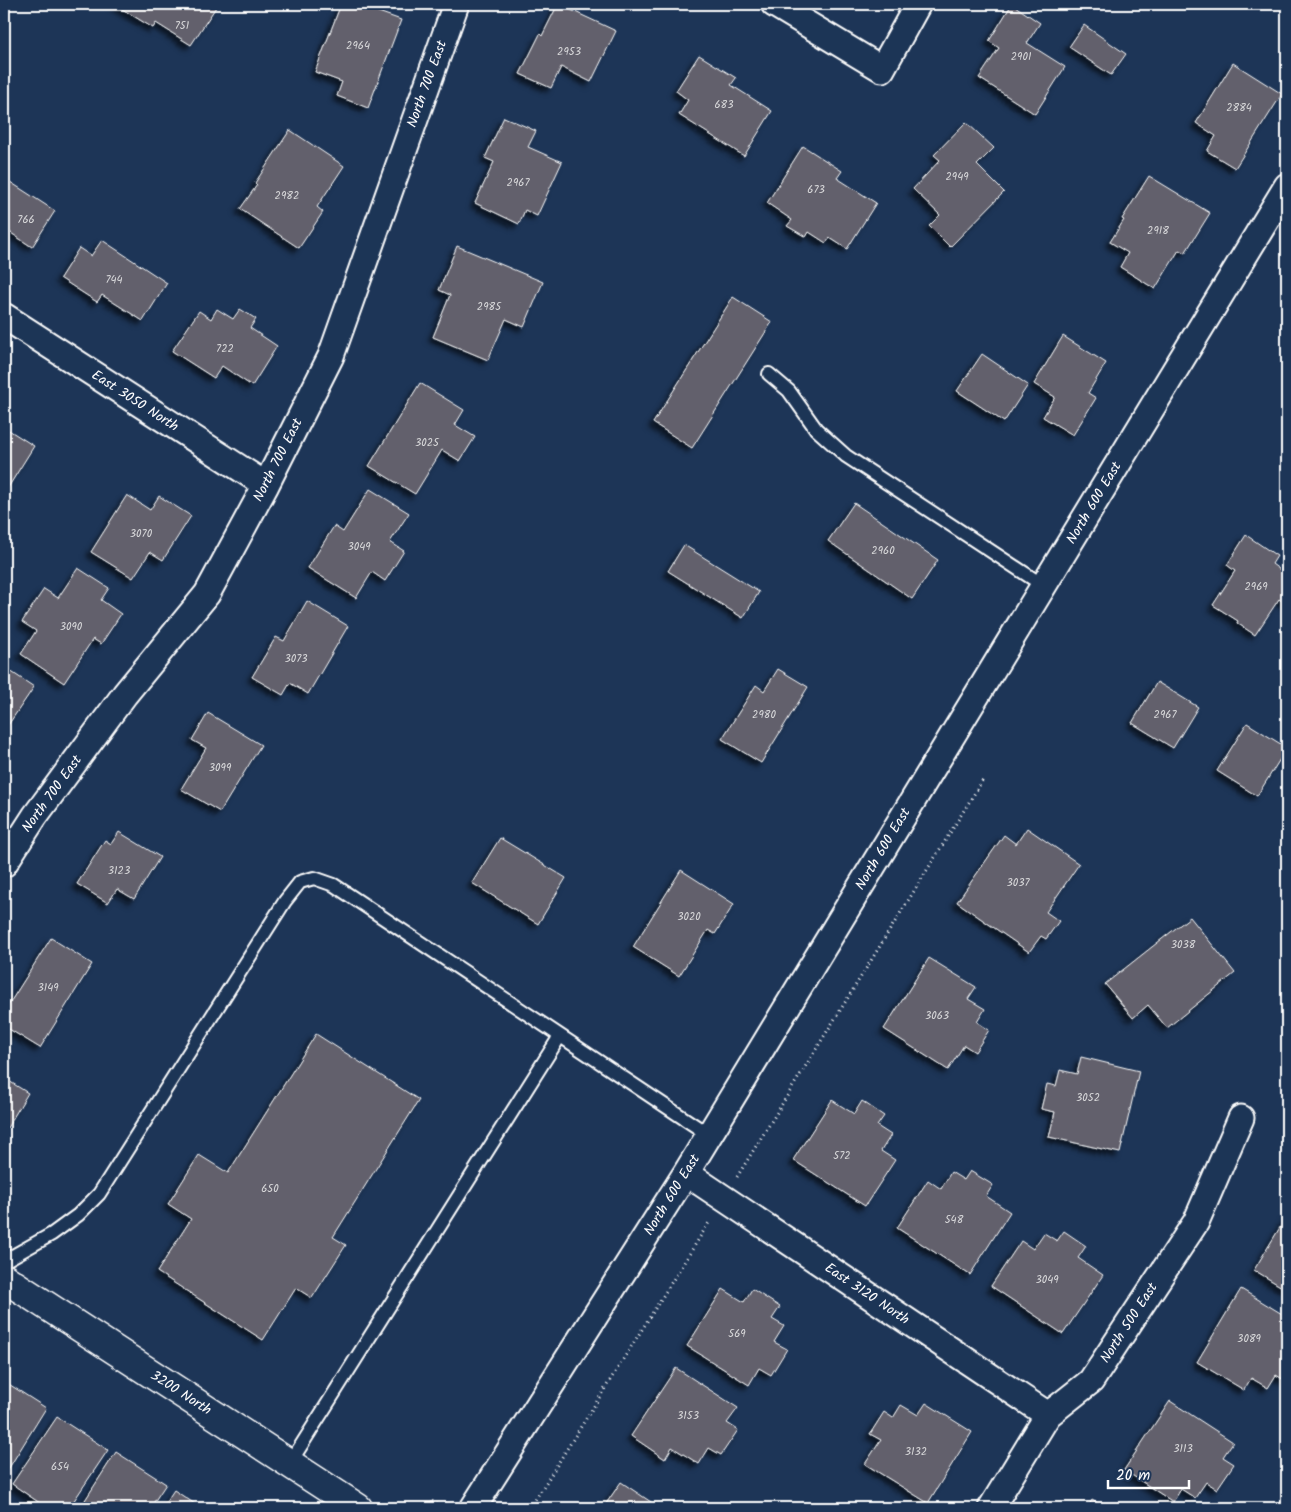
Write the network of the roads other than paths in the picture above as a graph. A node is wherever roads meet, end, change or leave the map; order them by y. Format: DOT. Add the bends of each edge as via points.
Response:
graph roads {
  1 [pos="456,4"];
  2 [pos="774,4"];
  3 [pos="918,4"];
  4 [pos="1287,186"];
  5 [pos="4,316"];
  6 [pos="768,374"];
  7 [pos="266,486"];
  8 [pos="1044,586"];
  9 [pos="4,864"];
  10 [pos="560,1036"];
  11 [pos="1241,1118"];
  12 [pos="709,1135"];
  13 [pos="686,1173"];
  14 [pos="4,1260"];
  15 [pos="4,1278"];
  16 [pos="1048,1415"];
  17 [pos="290,1464"];
  18 [pos="358,1508"];
  19 [pos="473,1508"];
  20 [pos="991,1508"];
  1 -- 7 [label="street, North 700 East" via="331,356"];
  2 -- 3 [label="street" via="882,69"];
  4 -- 8 [label="street, North 600 East"];
  5 -- 7 [label="street, East 3050 North"];
  6 -- 8 [label="lane" via="789,391 816,429 846,456"];
  7 -- 9 [label="street, North 700 East" via="207,594 125,694 35,816"];
  8 -- 12 [label="street, North 600 East"];
  10 -- 12 [label="lane"];
  10 -- 14 [label="lane" via="334,885 314,878 300,882 285,900 99,1194 52,1234"];
  10 -- 17 [label="lane"];
  11 -- 16 [label="street, North 500 East" via="1196,1222 1091,1381"];
  12 -- 13 [label="street, North 600 East"];
  13 -- 16 [label="street, East 3120 North"];
  13 -- 19 [label="street, North 600 East"];
  15 -- 17 [label="street, 3200 North"];
  16 -- 20 [label="street, North 500 East"];
  17 -- 18 [label="street, 3200 North"];
}
